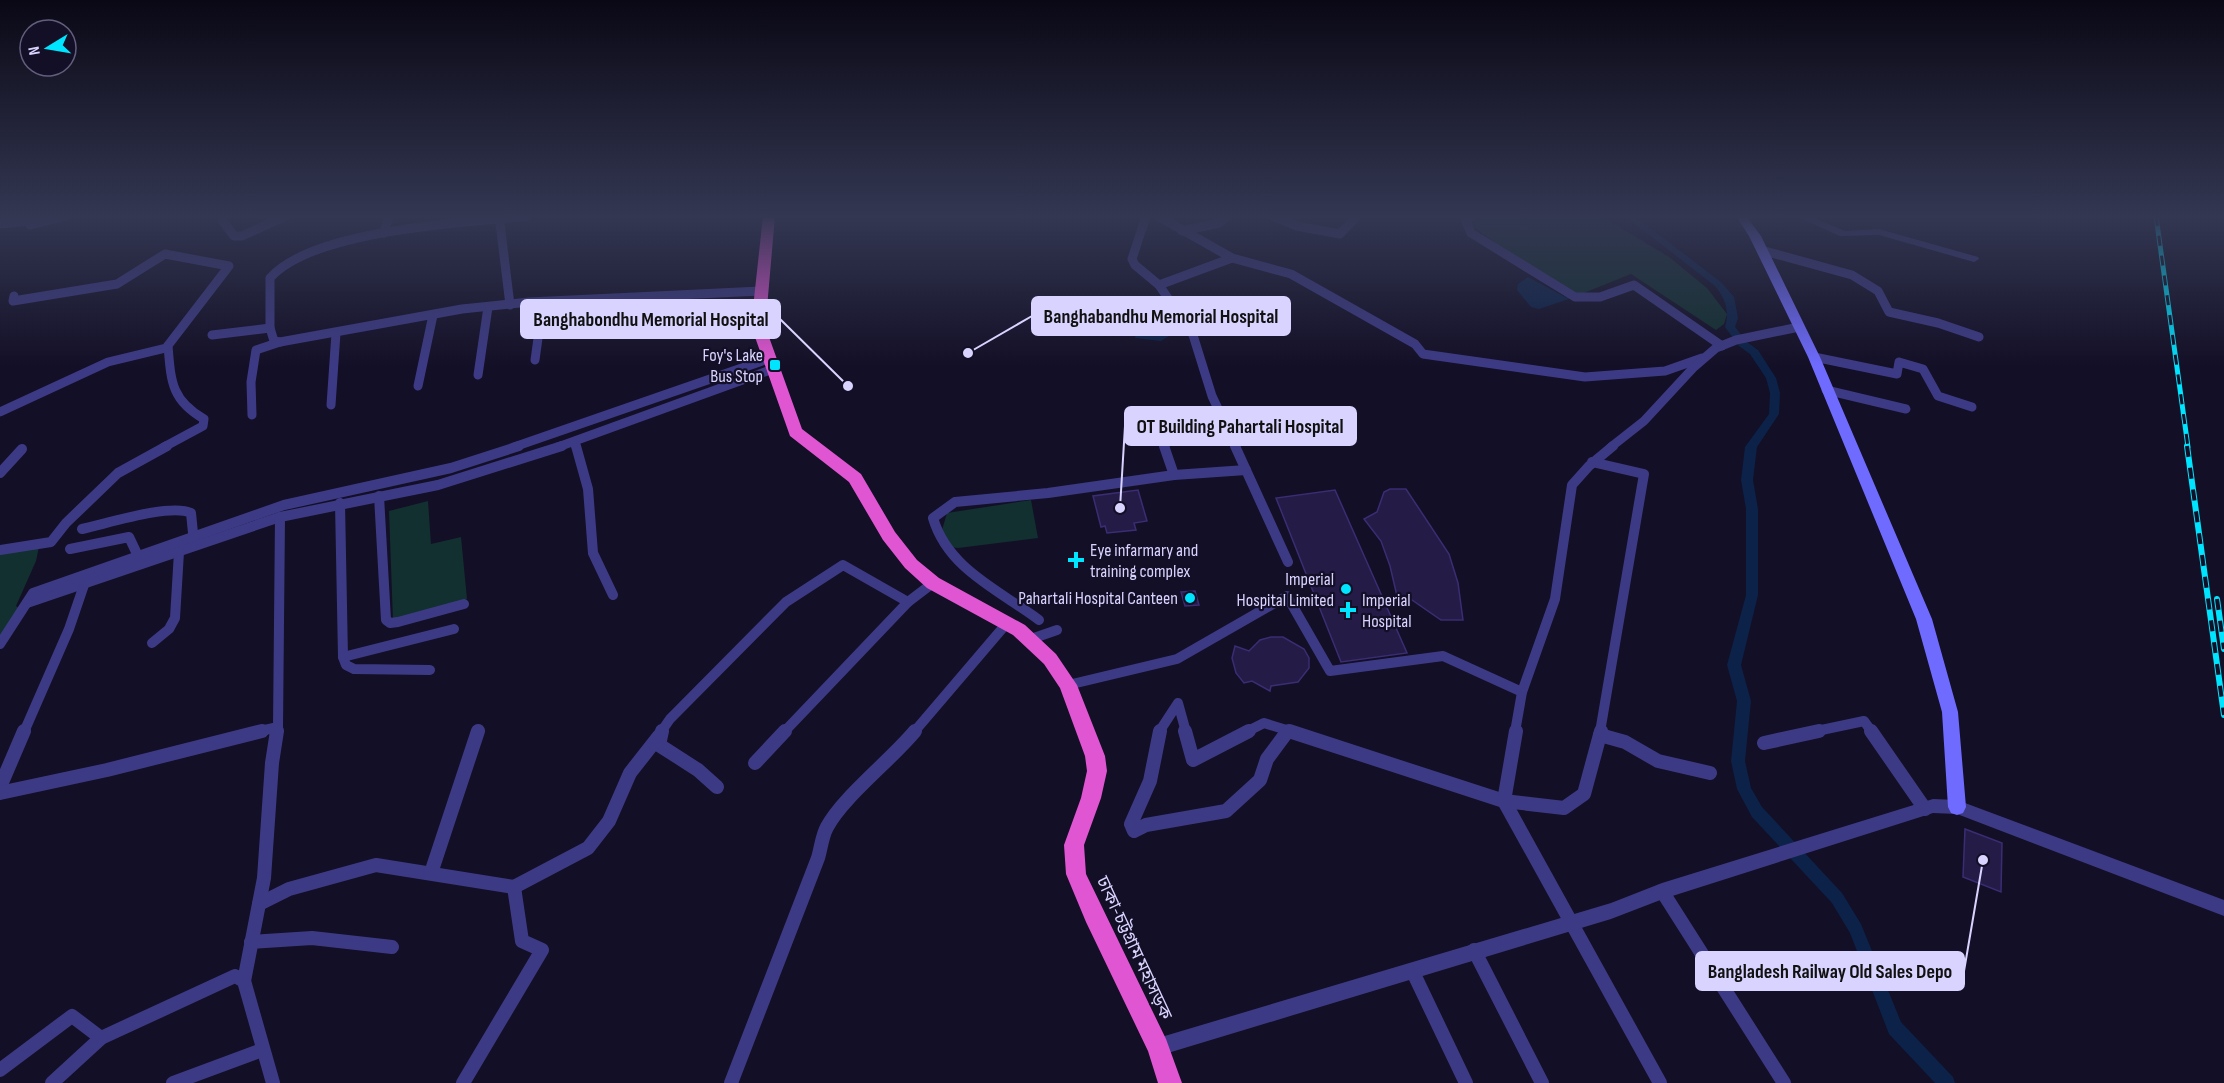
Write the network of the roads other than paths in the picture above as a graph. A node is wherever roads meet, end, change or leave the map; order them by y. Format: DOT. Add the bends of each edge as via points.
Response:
graph roads {
  1 [pos="148,267"];
  2 [pos="229,267"];
  3 [pos="287,267"];
  4 [pos="505,267"];
  5 [pos="764,267"];
  6 [pos="1137,267"];
  7 [pos="1210,267"];
  8 [pos="1264,267"];
  9 [pos="1523,267"];
  10 [pos="1769,267"];
  11 [pos="1826,267"];
  12 [pos="1159,285"];
  13 [pos="761,291"];
  14 [pos="15,296"];
  15 [pos="543,302"];
  16 [pos="510,305"];
  17 [pos="488,307"];
  18 [pos="433,315"];
  19 [pos="1799,327"];
  20 [pos="270,328"];
  21 [pos="336,333"];
  22 [pos="212,335"];
  23 [pos="1979,337"];
  24 [pos="280,342"];
  25 [pos="1724,344"];
  26 [pos="168,346"];
  27 [pos="1706,357"];
  28 [pos="1814,357"];
  29 [pos="535,360"];
  30 [pos="770,364"];
  31 [pos="478,375"];
  32 [pos="418,386"];
  33 [pos="1826,390"];
  34 [pos="331,405"];
  35 [pos="1972,407"];
  36 [pos="1906,409"];
  37 [pos="0,412"];
  38 [pos="252,415"];
  39 [pos="1158,427"];
  40 [pos="575,443"];
  41 [pos="22,448"];
  42 [pos="1592,462"];
  43 [pos="1246,470"];
  44 [pos="0,473"];
  45 [pos="1174,475"];
  46 [pos="379,496"];
  47 [pos="340,503"];
  48 [pos="280,518"];
  49 [pos="82,529"];
  50 [pos="194,542"];
  51 [pos="70,549"];
  52 [pos="0,550"];
  53 [pos="179,552"];
  54 [pos="138,556"];
  55 [pos="1288,562"];
  56 [pos="933,583"];
  57 [pos="84,585"];
  58 [pos="613,596"];
  59 [pos="30,598"];
  60 [pos="909,602"];
  61 [pos="464,604"];
  62 [pos="1039,620"];
  63 [pos="1006,623"];
  64 [pos="454,629"];
  65 [pos="1057,630"];
  66 [pos="1031,639"];
  67 [pos="152,643"];
  68 [pos="0,644"];
  69 [pos="343,657"];
  70 [pos="430,670"];
  71 [pos="1068,685"];
  72 [pos="1522,692"];
  73 [pos="278,728"];
  74 [pos="478,730"];
  75 [pos="1287,732"];
  76 [pos="1600,735"];
  77 [pos="659,736"];
  78 [pos="1764,743"];
  79 [pos="755,763"];
  80 [pos="1710,772"];
  81 [pos="0,787"];
  82 [pos="717,787"];
  83 [pos="0,793"];
  84 [pos="1504,801"];
  85 [pos="1957,807"];
  86 [pos="1926,809"];
  87 [pos="430,873"];
  88 [pos="514,887"];
  89 [pos="1662,891"];
  90 [pos="259,904"];
  91 [pos="2224,908"];
  92 [pos="1570,922"];
  93 [pos="251,942"];
  94 [pos="392,947"];
  95 [pos="1474,950"];
  96 [pos="1412,970"];
  97 [pos="244,981"];
  98 [pos="101,1038"];
  99 [pos="1158,1047"];
  100 [pos="262,1050"];
  101 [pos="0,1070"];
  102 [pos="52,1083"];
  103 [pos="172,1083"];
  104 [pos="273,1083"];
  105 [pos="463,1083"];
  106 [pos="731,1083"];
  107 [pos="1170,1083"];
  108 [pos="1466,1083"];
  109 [pos="1542,1083"];
  110 [pos="1660,1083"];
  111 [pos="1784,1083"];
  1 -- 14 [label="street" via="117,284 13,301"];
  2 -- 26 [label="street"];
  3 -- 20 [label="street" via="272,274"];
  4 -- 16 [label="street"];
  5 -- 13 [label="highway, ঢাকা-চট্টগ্রাম মহাসড়ক"];
  6 -- 12 [label="street"];
  7 -- 12 [label="street"];
  8 -- 27 [label="street" via="1291,274 1415,344 1423,354 1585,377 1665,371"];
  9 -- 25 [label="street" via="1577,299 1594,299 1634,285"];
  10 -- 19 [label="main road"];
  11 -- 23 [label="street" via="1866,282 1883,297 1889,312"];
  12 -- 43 [label="street" via="1193,335 1212,396"];
  13 -- 15 [label="street"];
  13 -- 30 [label="highway, ঢাকা-চট্টগ্রাম মহাসড়ক" via="760,324"];
  15 -- 16 [label="street"];
  15 -- 29 [label="street"];
  16 -- 17 [label="street"];
  17 -- 18 [label="street"];
  17 -- 31 [label="street"];
  18 -- 21 [label="street"];
  18 -- 32 [label="street"];
  19 -- 25 [label="street"];
  19 -- 28 [label="main road"];
  20 -- 22 [label="street"];
  20 -- 24 [label="street" via="274,341"];
  21 -- 24 [label="street"];
  21 -- 34 [label="street"];
  24 -- 38 [label="street" via="256,350 250,386"];
  25 -- 27 [label="street"];
  26 -- 37 [label="street" via="108,362"];
  26 -- 52 [label="street" via="173,394 204,419 203,426 118,473 51,542"];
  27 -- 42 [label="street" via="1642,423"];
  28 -- 33 [label="main road"];
  28 -- 35 [label="street" via="1897,374 1899,362 1923,369 1938,396"];
  30 -- 40 [label="street"];
  30 -- 50 [label="street" via="451,468 311,498"];
  30 -- 56 [label="highway, ঢাকা-চট্টগ্রাম মহাসড়ক" via="795,432 855,478 899,549"];
  33 -- 36 [label="street"];
  33 -- 85 [label="main road" via="1924,620 1950,712"];
  39 -- 45 [label="street"];
  40 -- 46 [label="street" via="454,481"];
  40 -- 58 [label="street" via="588,489 593,553"];
  41 -- 44 [label="street"];
  42 -- 72 [label="street" via="1572,485 1555,599"];
  42 -- 76 [label="street" via="1644,474"];
  43 -- 45 [label="street"];
  43 -- 55 [label="street"];
  45 -- 62 [label="street" via="955,502 933,518 934,532 945,551"];
  46 -- 47 [label="street"];
  46 -- 61 [label="street" via="386,620 398,622"];
  47 -- 48 [label="street"];
  47 -- 69 [label="street"];
  48 -- 50 [label="street"];
  48 -- 73 [label="street"];
  49 -- 50 [label="street" via="182,510 191,513"];
  50 -- 53 [label="street"];
  50 -- 54 [label="street"];
  51 -- 54 [label="street" via="129,537"];
  53 -- 57 [label="street"];
  53 -- 67 [label="street" via="175,618 169,629"];
  54 -- 59 [label="street"];
  56 -- 60 [label="street"];
  56 -- 63 [label="highway, ঢাকা-চট্টগ্রাম মহাসড়ক"];
  57 -- 59 [label="street"];
  57 -- 81 [label="street"];
  59 -- 68 [label="street"];
  60 -- 77 [label="street" via="843,565 786,602 670,719"];
  60 -- 79 [label="street"];
  63 -- 66 [label="highway, ঢাকা-চট্টগ্রাম মহাসড়ক"];
  63 -- 106 [label="street" via="894,756 839,809 826,828"];
  64 -- 69 [label="street"];
  65 -- 66 [label="street"];
  66 -- 71 [label="highway, ঢাকা-চট্টগ্রাম মহাসড়ক"];
  69 -- 70 [label="street" via="346,665 354,669"];
  71 -- 72 [label="street" via="1177,659 1287,596 1330,671 1443,656"];
  71 -- 99 [label="highway, ঢাকা-চট্টগ্রাম মহাসড়ক" via="1097,771 1074,845 1076,874"];
  72 -- 84 [label="street"];
  73 -- 83 [label="street"];
  73 -- 90 [label="street"];
  74 -- 87 [label="street"];
  75 -- 75 [label="street" via="1264,723 1193,760 1178,703 1157,735 1159,749 1131,824 1134,831 1146,825 1226,811 1260,780 1267,759"];
  75 -- 84 [label="street"];
  76 -- 80 [label="street" via="1625,742 1658,761"];
  76 -- 84 [label="street" via="1584,794 1564,808"];
  77 -- 82 [label="street" via="659,745"];
  77 -- 88 [label="street" via="630,773 609,821 588,848"];
  78 -- 86 [label="street" via="1864,722"];
  84 -- 92 [label="street"];
  85 -- 86 [label="street"];
  85 -- 91 [label="street"];
  86 -- 89 [label="street"];
  87 -- 88 [label="street"];
  87 -- 90 [label="street" via="376,864 289,890"];
  88 -- 105 [label="street" via="522,941 542,950"];
  89 -- 92 [label="street"];
  89 -- 111 [label="street"];
  90 -- 93 [label="street"];
  92 -- 95 [label="street"];
  92 -- 110 [label="street"];
  93 -- 94 [label="street" via="312,938"];
  93 -- 97 [label="street"];
  95 -- 96 [label="street"];
  95 -- 109 [label="street"];
  96 -- 99 [label="street"];
  96 -- 108 [label="street"];
  97 -- 98 [label="street" via="235,976"];
  97 -- 100 [label="street"];
  98 -- 101 [label="street" via="72,1016"];
  98 -- 102 [label="street"];
  99 -- 107 [label="highway, ঢাকা-চট্টগ্রাম মহাসড়ক"];
  100 -- 103 [label="street"];
  100 -- 104 [label="street"];
}
